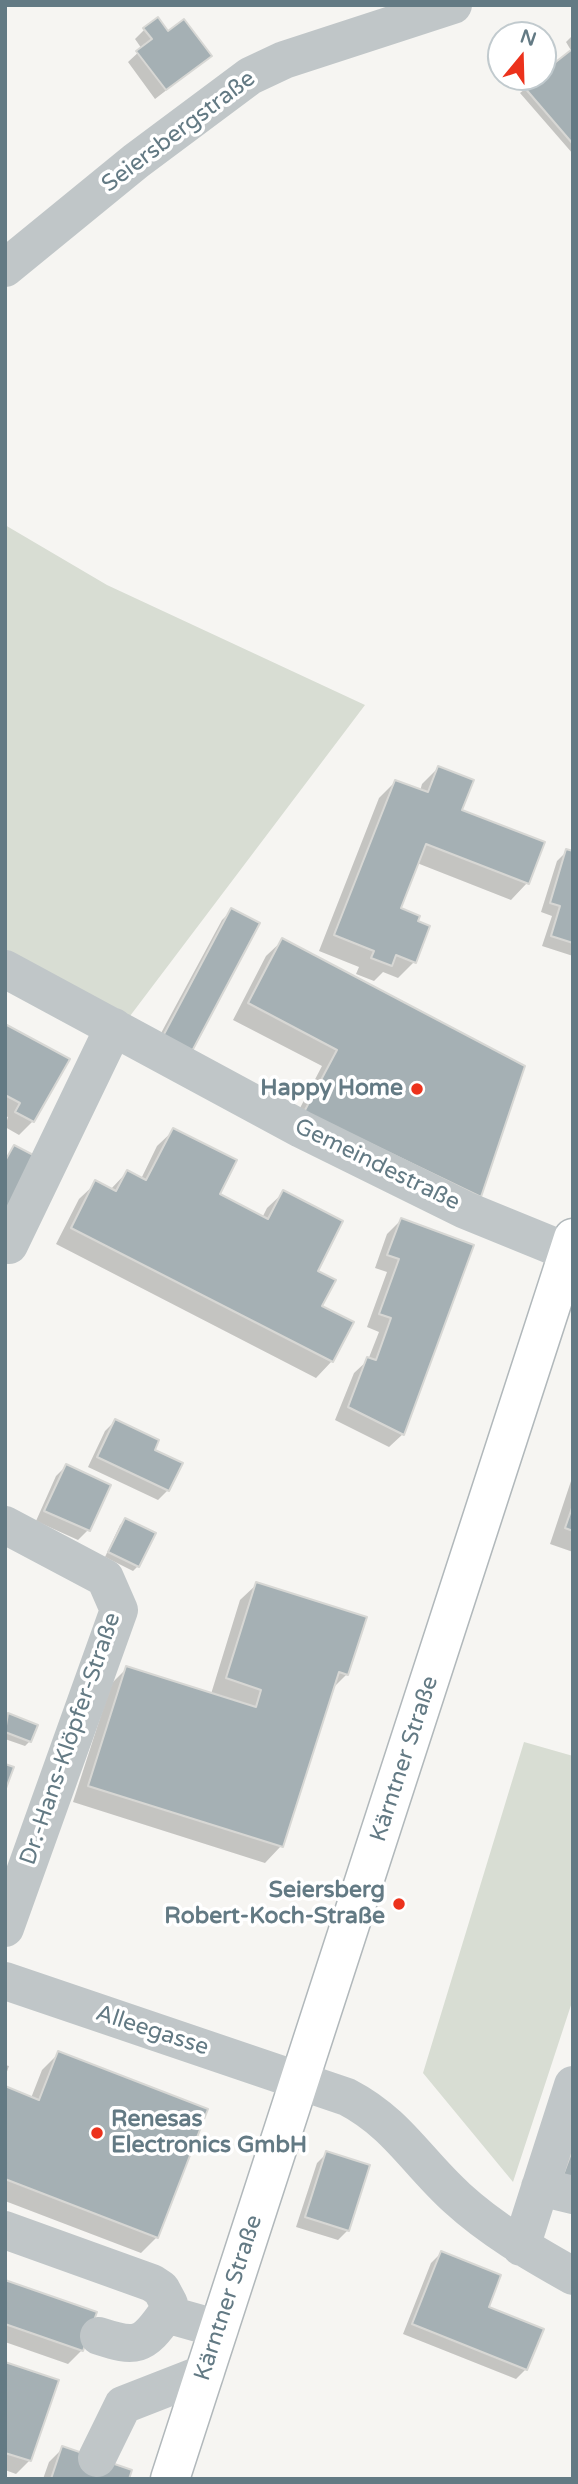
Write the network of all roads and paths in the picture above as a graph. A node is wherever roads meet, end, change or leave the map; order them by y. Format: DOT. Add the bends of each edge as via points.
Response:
graph roads {
  1 [pos="453,5"];
  2 [pos="5,268"];
  3 [pos="5,969"];
  4 [pos="114,1027"];
  5 [pos="9,1245"];
  6 [pos="570,1245"];
  7 [pos="5,1525"];
  8 [pos="5,1928"];
  9 [pos="5,1981"];
  10 [pos="300,2080"];
  11 [pos="573,2085"];
  12 [pos="556,2191"];
  13 [pos="5,2230"];
  14 [pos="521,2246"];
  15 [pos="573,2276"];
  16 [pos="166,2315"];
  17 [pos="219,2329"];
  18 [pos="99,2336"];
  19 [pos="205,2373"];
  20 [pos="97,2458"];
  21 [pos="170,2479"];
  1 -- 2 [label="street, Seiersbergstraße" via="284,60 250,76"];
  3 -- 4 [label="street, Gemeindestraße"];
  4 -- 5 [label="street"];
  4 -- 6 [label="street, Gemeindestraße" via="301,1129 465,1210"];
  6 -- 10 [label="main road, Kärntner Straße"];
  7 -- 8 [label="street, Dr.-Hans-Klöpfer-Straße" via="106,1578 120,1610"];
  9 -- 10 [label="street, Alleegasse"];
  10 -- 14 [label="street, Alleegasse" via="347,2096 378,2115 456,2197"];
  10 -- 17 [label="main road, Kärntner Straße"];
  11 -- 12 [label="street"];
  12 -- 14 [label="street"];
  13 -- 16 [label="street" via="152,2283 166,2295"];
  14 -- 15 [label="street, Alleegasse"];
  16 -- 17 [label="street"];
  16 -- 18 [label="street" via="137,2343"];
  17 -- 19 [label="main road, Kärntner Straße"];
  19 -- 20 [label="street" via="123,2405"];
  19 -- 21 [label="main road, Kärntner Straße"];
}
